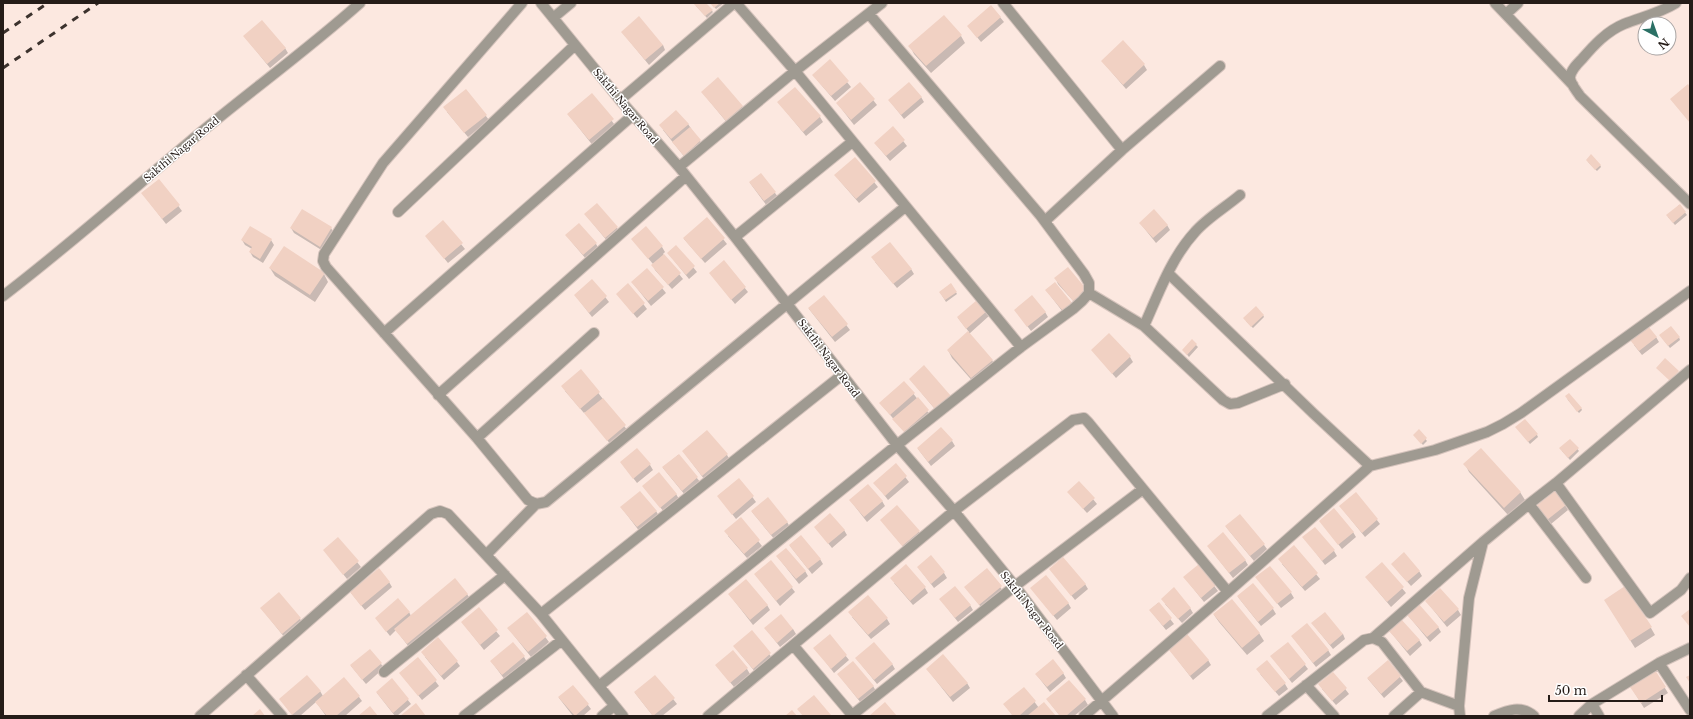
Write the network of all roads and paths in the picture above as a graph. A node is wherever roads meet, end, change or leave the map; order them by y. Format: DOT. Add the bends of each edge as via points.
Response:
graph roads {
  1 [pos="360,3"];
  2 [pos="522,3"];
  3 [pos="541,3"];
  4 [pos="572,3"];
  5 [pos="735,3"];
  6 [pos="882,3"];
  7 [pos="1003,3"];
  8 [pos="1495,3"];
  9 [pos="1518,3"];
  10 [pos="1676,3"];
  11 [pos="869,14"];
  12 [pos="1506,14"];
  13 [pos="553,18"];
  14 [pos="575,45"];
  15 [pos="1220,66"];
  16 [pos="795,71"];
  17 [pos="1572,85"];
  18 [pos="620,100"];
  19 [pos="633,115"];
  20 [pos="852,142"];
  21 [pos="1122,150"];
  22 [pos="679,168"];
  23 [pos="686,176"];
  24 [pos="1240,195"];
  25 [pos="1690,204"];
  26 [pos="905,207"];
  27 [pos="398,212"];
  28 [pos="1044,221"];
  29 [pos="735,237"];
  30 [pos="1168,273"];
  31 [pos="1690,291"];
  32 [pos="1088,292"];
  33 [pos="3,296"];
  34 [pos="787,303"];
  35 [pos="1144,326"];
  36 [pos="384,334"];
  37 [pos="594,334"];
  38 [pos="1021,346"];
  39 [pos="1690,370"];
  40 [pos="842,375"];
  41 [pos="1285,384"];
  42 [pos="438,395"];
  43 [pos="477,438"];
  44 [pos="897,445"];
  45 [pos="1370,466"];
  46 [pos="1556,483"];
  47 [pos="1143,489"];
  48 [pos="536,504"];
  49 [pos="1529,504"];
  50 [pos="954,511"];
  51 [pos="1483,542"];
  52 [pos="486,556"];
  53 [pos="505,575"];
  54 [pos="1586,578"];
  55 [pos="1690,578"];
  56 [pos="1014,586"];
  57 [pos="1228,592"];
  58 [pos="541,614"];
  59 [pos="1374,638"];
  60 [pos="562,640"];
  61 [pos="793,645"];
  62 [pos="1690,648"];
  63 [pos="1659,662"];
  64 [pos="384,672"];
  65 [pos="246,675"];
  66 [pos="1306,685"];
  67 [pos="599,686"];
  68 [pos="1421,692"];
  69 [pos="1102,701"];
  70 [pos="1592,704"];
  71 [pos="614,706"];
  72 [pos="1690,710"];
  73 [pos="1459,711"];
  74 [pos="200,716"];
  75 [pos="282,716"];
  76 [pos="464,716"];
  77 [pos="602,716"];
  78 [pos="623,716"];
  79 [pos="708,716"];
  80 [pos="852,716"];
  81 [pos="1084,716"];
  82 [pos="1113,716"];
  83 [pos="1267,716"];
  84 [pos="1334,716"];
  85 [pos="1394,716"];
  86 [pos="1494,716"];
  87 [pos="1534,716"];
  88 [pos="1579,716"];
  89 [pos="1599,716"];
  1 -- 33 [label="street, Sakthi Nagar Road"];
  2 -- 36 [label="street" via="383,163 324,254 323,261 326,267"];
  3 -- 13 [label="street, Sakthi Nagar Road"];
  4 -- 13 [label="street"];
  5 -- 16 [label="street"];
  5 -- 18 [label="street"];
  6 -- 11 [label="street"];
  7 -- 21 [label="street"];
  8 -- 12 [label="street"];
  9 -- 12 [label="street"];
  10 -- 17 [label="street" via="1666,10 1611,31 1594,45 1574,68 1570,77"];
  11 -- 16 [label="street"];
  11 -- 28 [label="street"];
  12 -- 17 [label="street"];
  13 -- 14 [label="street, Sakthi Nagar Road"];
  14 -- 18 [label="street, Sakthi Nagar Road"];
  14 -- 27 [label="street"];
  15 -- 21 [label="street"];
  16 -- 20 [label="street"];
  16 -- 22 [label="street"];
  17 -- 25 [label="street" via="1580,96"];
  18 -- 19 [label="street, Sakthi Nagar Road"];
  19 -- 22 [label="street, Sakthi Nagar Road"];
  19 -- 36 [label="street"];
  20 -- 26 [label="street"];
  20 -- 29 [label="street"];
  21 -- 28 [label="street"];
  22 -- 23 [label="street, Sakthi Nagar Road"];
  23 -- 29 [label="street, Sakthi Nagar Road"];
  23 -- 42 [label="street"];
  24 -- 30 [label="street" via="1196,230 1185,243"];
  26 -- 34 [label="street"];
  26 -- 38 [label="street"];
  28 -- 32 [label="street" via="1084,274 1089,283"];
  29 -- 34 [label="street, Sakthi Nagar Road"];
  30 -- 35 [label="street"];
  30 -- 41 [label="street"];
  31 -- 45 [label="street" via="1503,424 1435,450"];
  32 -- 35 [label="street"];
  32 -- 38 [label="street" via="1074,309"];
  34 -- 40 [label="street, Sakthi Nagar Road"];
  34 -- 48 [label="street" via="546,502"];
  35 -- 41 [label="street" via="1230,404"];
  36 -- 42 [label="street"];
  37 -- 43 [label="street"];
  38 -- 44 [label="street"];
  39 -- 46 [label="street"];
  40 -- 44 [label="street, Sakthi Nagar Road"];
  40 -- 58 [label="street"];
  41 -- 45 [label="street"];
  42 -- 43 [label="street"];
  43 -- 48 [label="street" via="528,500"];
  44 -- 50 [label="street, Sakthi Nagar Road"];
  44 -- 67 [label="street"];
  45 -- 57 [label="street"];
  46 -- 49 [label="street"];
  46 -- 55 [label="street" via="1650,613 1681,590"];
  47 -- 50 [label="street" via="1088,422 1084,418 1079,418 1064,426"];
  47 -- 56 [label="street"];
  47 -- 57 [label="street"];
  48 -- 52 [label="street"];
  49 -- 51 [label="street"];
  49 -- 54 [label="street"];
  50 -- 56 [label="street, Sakthi Nagar Road"];
  50 -- 61 [label="street"];
  51 -- 59 [label="street"];
  51 -- 73 [label="street" via="1469,598"];
  52 -- 53 [label="street"];
  52 -- 65 [label="street" via="448,514 440,511 431,514"];
  53 -- 58 [label="street"];
  53 -- 64 [label="street"];
  56 -- 69 [label="street, Sakthi Nagar Road"];
  56 -- 80 [label="street"];
  57 -- 69 [label="street"];
  58 -- 60 [label="street"];
  59 -- 66 [label="street" via="1364,640"];
  59 -- 68 [label="street" via="1382,642"];
  60 -- 67 [label="street"];
  60 -- 76 [label="street"];
  61 -- 79 [label="street"];
  61 -- 80 [label="street"];
  62 -- 63 [label="street"];
  63 -- 70 [label="street"];
  63 -- 72 [label="street"];
  65 -- 74 [label="street"];
  65 -- 75 [label="street"];
  66 -- 83 [label="street"];
  66 -- 84 [label="street"];
  67 -- 71 [label="street"];
  68 -- 73 [label="street"];
  68 -- 85 [label="street"];
  69 -- 81 [label="street"];
  69 -- 82 [label="street, Sakthi Nagar Road"];
  70 -- 88 [label="street"];
  70 -- 89 [label="street"];
  71 -- 77 [label="street"];
  71 -- 78 [label="street"];
  86 -- 87 [label="street" via="1512,708 1529,712"];
}
